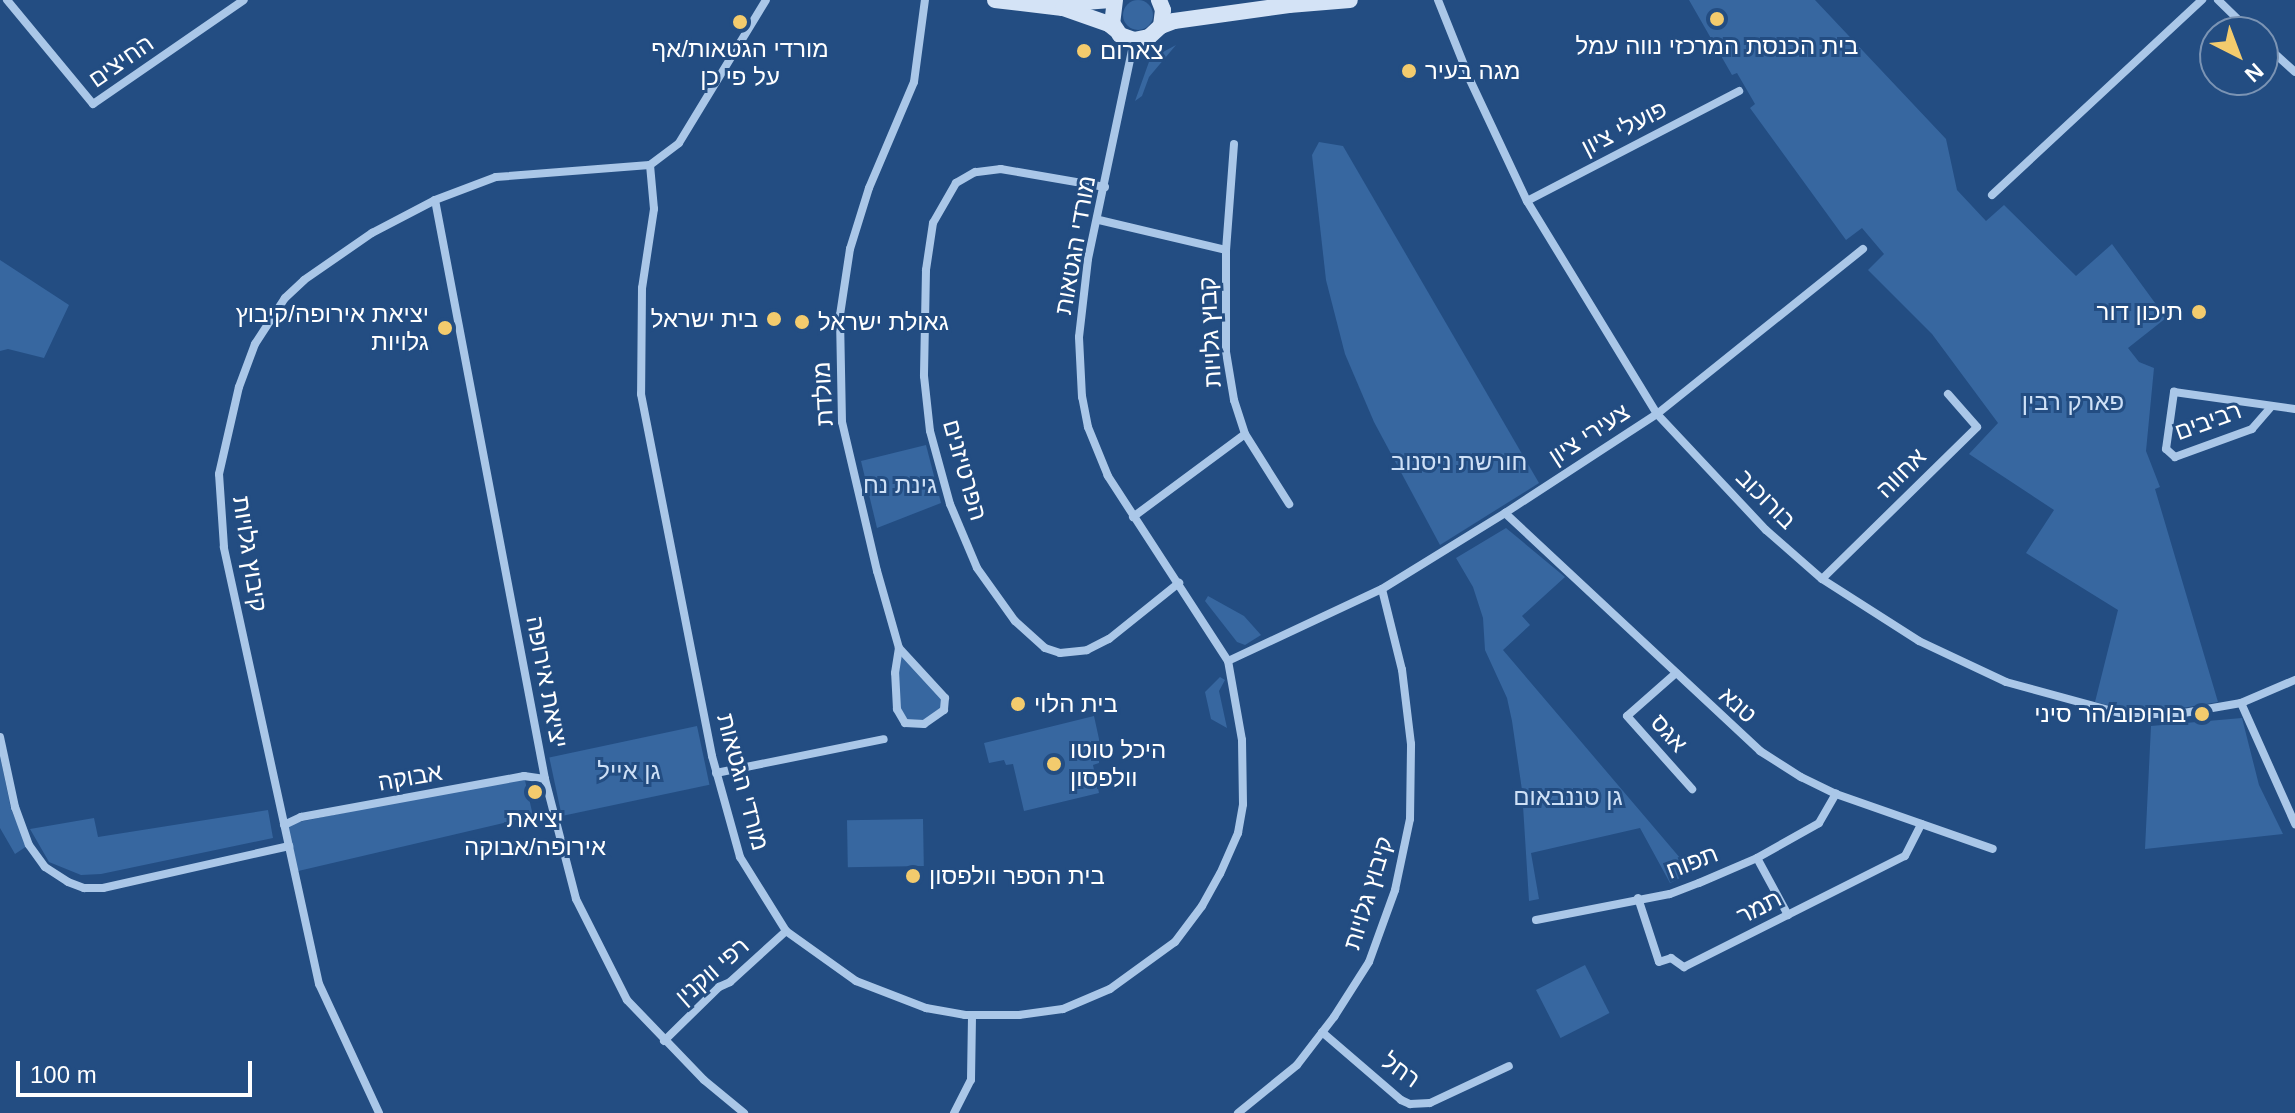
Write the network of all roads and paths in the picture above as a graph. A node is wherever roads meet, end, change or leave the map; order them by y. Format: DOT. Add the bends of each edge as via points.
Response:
graph roads {
  1 [pos="7,0"];
  2 [pos="244,0"];
  3 [pos="766,0"];
  4 [pos="925,0"];
  5 [pos="995,0"];
  6 [pos="1113,0"];
  7 [pos="1338,0"];
  8 [pos="1350,0"];
  9 [pos="1438,0"];
  10 [pos="2202,0"];
  11 [pos="2218,0"];
  12 [pos="1160,1"];
  13 [pos="1290,2"];
  14 [pos="1063,8"];
  15 [pos="1222,14"];
  16 [pos="2234,16"];
  17 [pos="1161,26"];
  18 [pos="1115,29"];
  19 [pos="1134,40"];
  20 [pos="2279,58"];
  21 [pos="2295,72"];
  22 [pos="1739,91"];
  23 [pos="1234,144"];
  24 [pos="650,165"];
  25 [pos="1105,187"];
  26 [pos="1992,195"];
  27 [pos="435,200"];
  28 [pos="1527,201"];
  29 [pos="1099,220"];
  30 [pos="1863,249"];
  31 [pos="1226,250"];
  32 [pos="1948,394"];
  33 [pos="2271,407"];
  34 [pos="2295,409"];
  35 [pos="1657,414"];
  36 [pos="1245,434"];
  37 [pos="1289,504"];
  38 [pos="1505,513"];
  39 [pos="1133,517"];
  40 [pos="1822,579"];
  41 [pos="1179,583"];
  42 [pos="1382,589"];
  43 [pos="899,648"];
  44 [pos="1228,661"];
  45 [pos="1676,673"];
  46 [pos="2295,680"];
  47 [pos="2241,703"];
  48 [pos="0,737"];
  49 [pos="884,739"];
  50 [pos="716,773"];
  51 [pos="545,779"];
  52 [pos="1692,789"];
  53 [pos="1836,794"];
  54 [pos="1921,824"];
  55 [pos="2295,824"];
  56 [pos="284,825"];
  57 [pos="289,846"];
  58 [pos="1993,849"];
  59 [pos="1757,858"];
  60 [pos="1638,898"];
  61 [pos="1788,915"];
  62 [pos="1536,920"];
  63 [pos="786,931"];
  64 [pos="972,1015"];
  65 [pos="1322,1032"];
  66 [pos="664,1041"];
  67 [pos="1509,1066"];
  68 [pos="379,1113"];
  69 [pos="744,1113"];
  70 [pos="954,1113"];
  71 [pos="1238,1113"];
  1 -- 2 [label="street, החיצים" via="93,104"];
  3 -- 24 [label="street" via="679,143"];
  4 -- 43 [label="street, מולדת" via="914,82 869,188 850,249 840,315 842,422"];
  5 -- 14 [label="street"];
  6 -- 14 [label="street"];
  6 -- 18 [label="street"];
  7 -- 8 [label="street"];
  7 -- 13 [label="street"];
  9 -- 28 [label="street, בורוכוב"];
  10 -- 26 [label="street"];
  11 -- 16 [label="street"];
  12 -- 15 [label="street" via="1176,10"];
  12 -- 17 [label="street"];
  13 -- 15 [label="street"];
  14 -- 18 [label="street"];
  15 -- 17 [label="street"];
  17 -- 19 [label="street" via="1149,37"];
  18 -- 19 [label="street"];
  19 -- 25 [label="street, מורדי הגטאות"];
  20 -- 21 [label="street"];
  22 -- 28 [label="street, פועלי ציון"];
  23 -- 31 [label="street, קבוץ גלויות"];
  24 -- 27 [label="street, קיבוץ גלויות" via="496,177"];
  24 -- 50 [label="street, מורדי הגטאות" via="654,209 642,288 641,394"];
  25 -- 29 [label="street, מורדי הגטאות"];
  25 -- 41 [label="street, הפרטיזנים" via="1001,169 975,172 949,192 933,223 926,270 924,376 930,431 950,504 977,568 1015,621 1045,648 1060,653 1087,650 1109,639"];
  27 -- 51 [label="street, יציאת אירופה"];
  27 -- 56 [label="street, קיבוץ גלויות" via="341,252 285,298 255,344 228,425 219,474 224,547"];
  28 -- 35 [label="street, בורוכוב"];
  29 -- 31 [label="street"];
  29 -- 39 [label="street, מורדי הגטאות" via="1088,259 1079,337 1082,397 1108,476"];
  30 -- 35 [label="street, צעירי ציון"];
  31 -- 36 [label="street, קבוץ גלויות" via="1226,352"];
  32 -- 40 [label="street, אחווה" via="1977,427"];
  33 -- 33 [label="street, רביבים" via="2252,429 2175,457 2166,449 2174,392"];
  33 -- 34 [label="street, רביבים"];
  35 -- 38 [label="street, צעירי ציון"];
  35 -- 40 [label="street, בורוכוב" via="1766,530"];
  36 -- 37 [label="street, קבוץ גלויות"];
  36 -- 39 [label="street"];
  38 -- 42 [label="street, צעירי ציון"];
  38 -- 45 [label="street, טנא"];
  39 -- 41 [label="street, מורדי הגטאות"];
  40 -- 47 [label="street, בורוכוב" via="1919,641 2006,682 2061,699 2147,715"];
  41 -- 44 [label="street, מורדי הגטאות"];
  42 -- 44 [label="street, צעירי ציון"];
  42 -- 65 [label="street, קיבוץ גלויות" via="1402,670 1411,744 1410,819 1395,890 1369,962"];
  43 -- 43 [label="street, מולדת" via="897,709 905,723 924,724 944,710 945,698"];
  44 -- 64 [label="street, מורדי הגטאות" via="1242,740 1243,804 1238,833 1202,906 1175,942 1110,989 1063,1009"];
  45 -- 52 [label="street, אגס" via="1627,716"];
  45 -- 53 [label="street, טנא" via="1760,751"];
  46 -- 47 [label="street, בורוכוב"];
  47 -- 55 [label="street"];
  48 -- 57 [label="street" via="29,845 45,867 84,888"];
  49 -- 50 [label="street"];
  50 -- 63 [label="street, מורדי הגטאות" via="740,857"];
  51 -- 56 [label="street, אבוקה" via="510,779 301,817"];
  51 -- 66 [label="street, יציאת אירופה" via="582,913 627,1000"];
  53 -- 54 [label="street, טנא"];
  53 -- 59 [label="street, תפוח" via="1819,823"];
  54 -- 58 [label="street, טנא"];
  54 -- 61 [label="street, תמר" via="1905,856"];
  56 -- 57 [label="street, קיבוץ גלויות"];
  57 -- 68 [label="street, קיבוץ גלויות" via="319,984"];
  59 -- 60 [label="street, תפוח" via="1670,894"];
  59 -- 61 [label="street"];
  60 -- 61 [label="street, תמר" via="1659,962 1674,959 1684,967"];
  60 -- 62 [label="street, תפוח"];
  63 -- 64 [label="street, מורדי הגטאות" via="856,981 926,1008"];
  63 -- 66 [label="street, רפי ווקנין"];
  64 -- 70 [label="street" via="971,1080"];
  65 -- 67 [label="street, רחל" via="1410,1104 1430,1103"];
  65 -- 71 [label="street, קיבוץ גלויות" via="1297,1065"];
  66 -- 69 [label="street, יציאת אירופה"];
}
